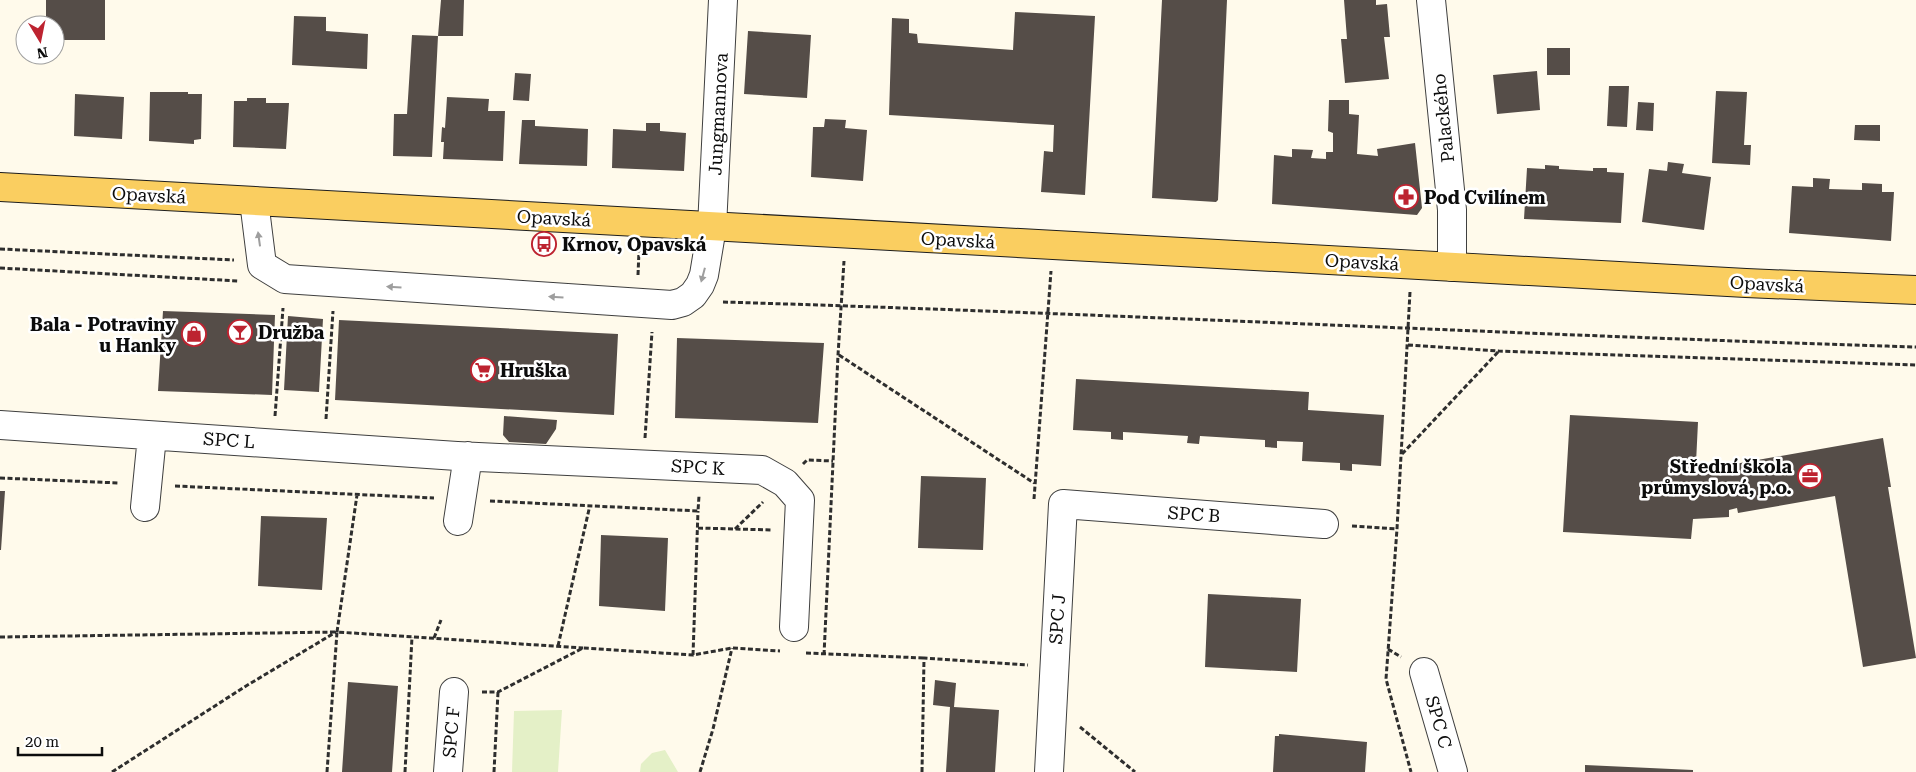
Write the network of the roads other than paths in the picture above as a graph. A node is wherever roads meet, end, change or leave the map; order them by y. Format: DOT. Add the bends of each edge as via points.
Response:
graph roads {
  1 [pos="723,0"];
  2 [pos="1431,0"];
  3 [pos="0,187"];
  4 [pos="254,201"];
  5 [pos="712,227"];
  6 [pos="1452,267"];
  7 [pos="1916,290"];
  8 [pos="0,425"];
  9 [pos="152,436"];
  10 [pos="463,456"];
  11 [pos="146,496"];
  12 [pos="1063,504"];
  13 [pos="460,510"];
  14 [pos="1324,524"];
  15 [pos="793,644"];
  16 [pos="1424,672"];
  17 [pos="454,692"];
  18 [pos="448,772"];
  19 [pos="1049,772"];
  20 [pos="1453,772"];
  1 -- 5 [label="street, Jungmannova"];
  2 -- 6 [label="street, Palackého" via="1452,210"];
  3 -- 4 [label="main road, Opavská"];
  4 -- 5 [label="main road, Opavská"];
  5 -- 4 [label="street, Jungmannova, one-way" via="700,285 684,302 663,304 284,279 262,265"];
  5 -- 6 [label="main road, Opavská"];
  6 -- 7 [label="main road, Opavská"];
  8 -- 9 [label="street, SPC L"];
  9 -- 10 [label="street, SPC L"];
  9 -- 11 [label="street"];
  10 -- 13 [label="street"];
  10 -- 15 [label="street, SPC K" via="762,470 785,483 800,500"];
  12 -- 14 [label="street, SPC B"];
  12 -- 19 [label="street, SPC J"];
  16 -- 20 [label="street, SPC C"];
  17 -- 18 [label="street, SPC F"];
}
